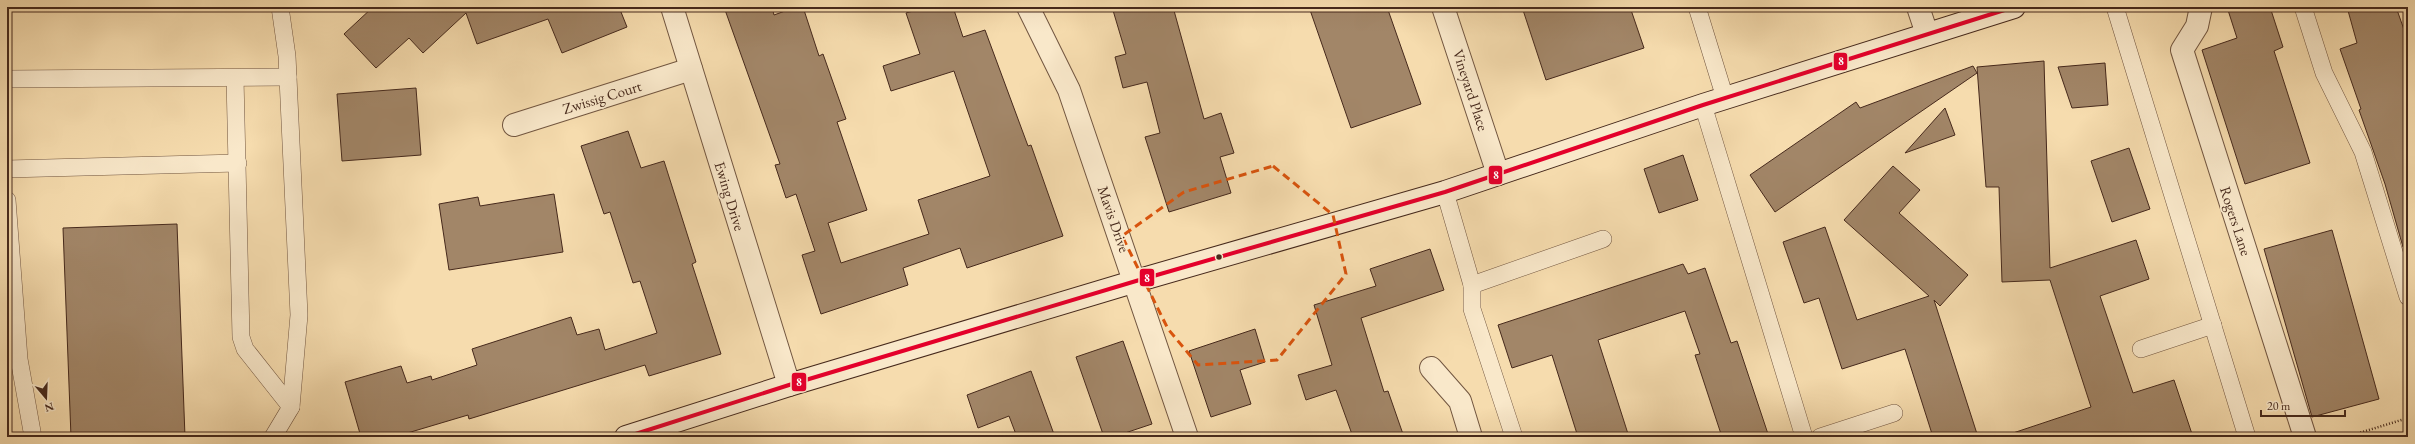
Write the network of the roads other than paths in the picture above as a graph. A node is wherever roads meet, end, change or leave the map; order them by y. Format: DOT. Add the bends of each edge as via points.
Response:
graph roads {
  1 [pos="280,7"];
  2 [pos="672,7"];
  3 [pos="1028,7"];
  4 [pos="1443,7"];
  5 [pos="1697,7"];
  6 [pos="1918,7"];
  7 [pos="2014,7"];
  8 [pos="2115,7"];
  9 [pos="2201,7"];
  10 [pos="2303,7"];
  11 [pos="1927,34"];
  12 [pos="691,69"];
  13 [pos="288,77"];
  14 [pos="235,78"];
  15 [pos="7,79"];
  16 [pos="1725,98"];
  17 [pos="1702,105"];
  18 [pos="514,125"];
  19 [pos="238,163"];
  20 [pos="7,169"];
  21 [pos="1498,174"];
  22 [pos="1445,192"];
  23 [pos="7,200"];
  24 [pos="1603,239"];
  25 [pos="1136,281"];
  26 [pos="1472,285"];
  27 [pos="2408,297"];
  28 [pos="2213,325"];
  29 [pos="2141,349"];
  30 [pos="1431,368"];
  31 [pos="790,385"];
  32 [pos="291,406"];
  33 [pos="1894,413"];
  34 [pos="33,437"];
  35 [pos="274,437"];
  36 [pos="626,437"];
  37 [pos="1187,437"];
  38 [pos="1471,437"];
  39 [pos="1514,437"];
  40 [pos="1804,437"];
  41 [pos="1820,437"];
  42 [pos="2247,437"];
  43 [pos="2305,437"];
  1 -- 13 [label="lane"];
  2 -- 12 [label="street, Ewing Drive"];
  3 -- 25 [label="street, Mavis Drive" via="1069,90"];
  4 -- 21 [label="street, Vineyard Place"];
  5 -- 16 [label="lane"];
  6 -- 11 [label="street"];
  7 -- 11 [label="street"];
  8 -- 28 [label="lane"];
  9 -- 43 [label="street, Rogers Lane" via="2197,26 2182,50"];
  10 -- 27 [label="lane" via="2324,73 2363,152"];
  11 -- 16 [label="street"];
  12 -- 18 [label="street, Zwissig Court"];
  12 -- 31 [label="street, Ewing Drive"];
  13 -- 14 [label="lane"];
  13 -- 32 [label="lane" via="299,315"];
  14 -- 15 [label="lane"];
  14 -- 19 [label="lane"];
  16 -- 17 [label="street"];
  17 -- 21 [label="street"];
  17 -- 40 [label="lane"];
  19 -- 20 [label="lane"];
  19 -- 32 [label="lane" via="242,343"];
  21 -- 22 [label="street"];
  22 -- 25 [label="street"];
  22 -- 26 [label="lane"];
  23 -- 34 [label="lane" via="19,359"];
  24 -- 26 [label="lane"];
  25 -- 31 [label="street"];
  25 -- 37 [label="street, Mavis Drive"];
  26 -- 39 [label="lane" via="1472,309"];
  28 -- 29 [label="lane"];
  28 -- 42 [label="lane"];
  30 -- 38 [label="street" via="1460,401"];
  31 -- 36 [label="street"];
  32 -- 35 [label="lane"];
  33 -- 41 [label="lane"];
}
